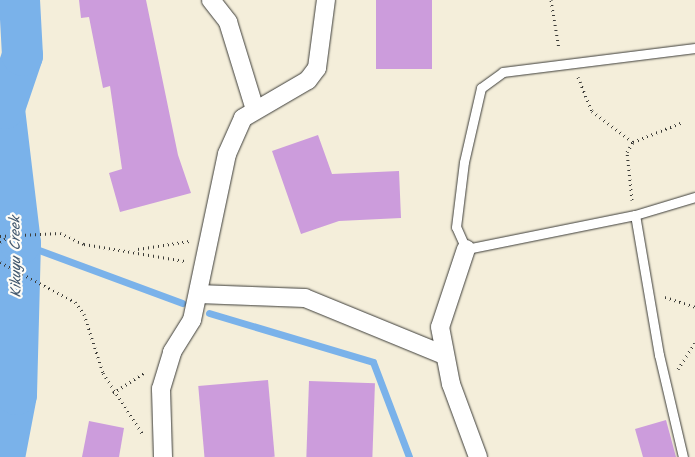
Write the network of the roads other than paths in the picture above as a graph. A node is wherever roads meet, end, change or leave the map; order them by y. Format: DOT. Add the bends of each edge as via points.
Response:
graph roads {
  1 [pos="211,0"];
  2 [pos="326,0"];
  3 [pos="695,48"];
  4 [pos="255,110"];
  5 [pos="695,197"];
  6 [pos="635,215"];
  7 [pos="466,250"];
  8 [pos="198,294"];
  9 [pos="444,355"];
  10 [pos="163,456"];
  11 [pos="478,457"];
  12 [pos="683,457"];
  1 -- 4 [label="street" via="228,22"];
  2 -- 4 [label="street" via="317,68 308,80"];
  3 -- 7 [label="lane" via="503,72 481,88 464,162 456,227"];
  4 -- 8 [label="street" via="243,118 227,154 206,270"];
  5 -- 6 [label="lane"];
  6 -- 7 [label="lane"];
  6 -- 12 [label="lane" via="664,377"];
  7 -- 9 [label="street" via="440,327"];
  8 -- 9 [label="street" via="305,298"];
  8 -- 10 [label="street" via="192,320 172,352 161,389"];
  9 -- 11 [label="street"];
}
